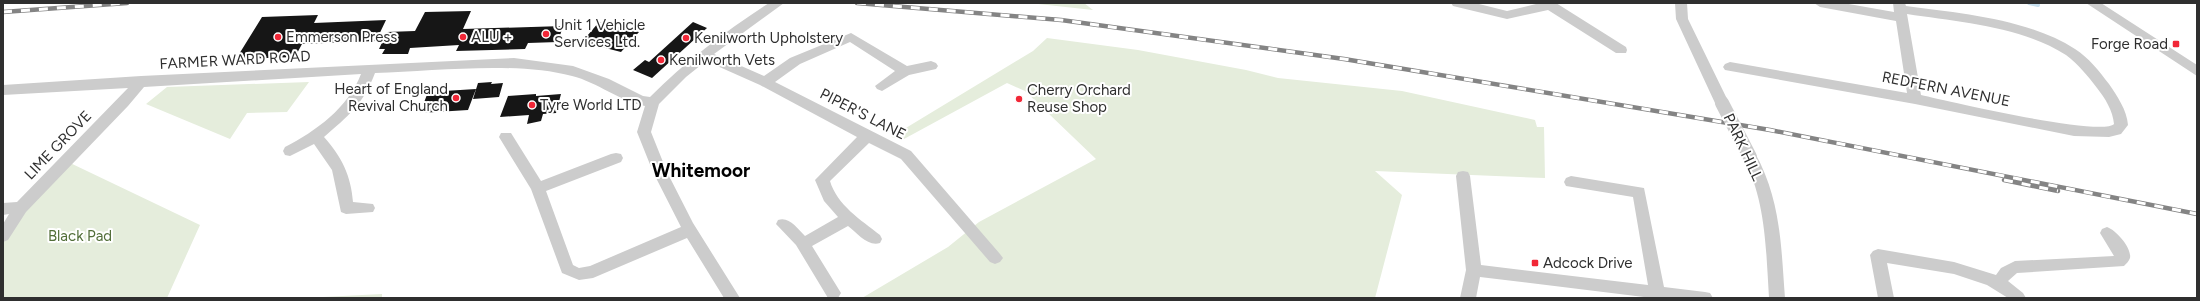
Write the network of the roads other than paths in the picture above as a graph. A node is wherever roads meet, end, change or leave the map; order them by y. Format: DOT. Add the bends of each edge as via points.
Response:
graph roads {
  1 [pos="778,3"];
  2 [pos="1457,3"];
  3 [pos="1681,3"];
  4 [pos="1820,3"];
  5 [pos="2092,3"];
  6 [pos="1550,4"];
  7 [pos="1900,10"];
  8 [pos="1621,50"];
  9 [pos="704,55"];
  10 [pos="932,66"];
  11 [pos="1730,67"];
  12 [pos="370,68"];
  13 [pos="905,71"];
  14 [pos="2197,71"];
  15 [pos="141,81"];
  16 [pos="765,82"];
  17 [pos="882,86"];
  18 [pos="3,90"];
  19 [pos="1915,99"];
  20 [pos="653,102"];
  21 [pos="868,136"];
  22 [pos="316,137"];
  23 [pos="506,137"];
  24 [pos="290,151"];
  25 [pos="616,158"];
  26 [pos="1464,176"];
  27 [pos="1572,182"];
  28 [pos="538,188"];
  29 [pos="20,208"];
  30 [pos="368,208"];
  31 [pos="3,209"];
  32 [pos="849,218"];
  33 [pos="783,224"];
  34 [pos="689,230"];
  35 [pos="2107,233"];
  36 [pos="3,236"];
  37 [pos="875,239"];
  38 [pos="803,244"];
  39 [pos="995,258"];
  40 [pos="1474,270"];
  41 [pos="1999,282"];
  42 [pos="1657,292"];
  43 [pos="833,293"];
  44 [pos="732,298"];
  45 [pos="1468,298"];
  46 [pos="1705,298"];
  47 [pos="1777,298"];
  48 [pos="1886,298"];
  49 [pos="2018,298"];
  1 -- 9 [label="street"];
  2 -- 6 [label="street" via="1507,15"];
  3 -- 47 [label="street, PARK HILL, bridge" via="1682,19 1756,168 1772,221"];
  4 -- 7 [label="street"];
  5 -- 14 [label="street"];
  6 -- 8 [label="street"];
  7 -- 19 [label="street"];
  7 -- 19 [label="street, REDFERN AVENUE" via="2000,28 2061,46 2080,60 2108,95 2121,117 2121,125 2109,132 2061,129"];
  9 -- 16 [label="street, PIPER'S LANE"];
  9 -- 20 [label="street"];
  10 -- 13 [label="street"];
  11 -- 19 [label="street, REDFERN AVENUE"];
  12 -- 15 [label="street, FARMER WARD ROAD"];
  12 -- 20 [label="street, FARMER WARD ROAD" via="504,63 539,65 573,71 604,82 640,100"];
  12 -- 22 [label="street" via="362,90 354,102"];
  13 -- 16 [label="street" via="856,33 795,62"];
  13 -- 17 [label="street"];
  15 -- 18 [label="street, FARMER WARD ROAD"];
  15 -- 29 [label="street, LIME GROVE" via="123,103"];
  16 -- 21 [label="street, PIPER'S LANE"];
  20 -- 34 [label="street" via="644,132 660,172"];
  21 -- 32 [label="street" via="822,180 824,191"];
  21 -- 39 [label="street, PIPER'S LANE" via="906,155"];
  22 -- 24 [label="street"];
  22 -- 30 [label="street" via="338,164 344,184 341,210"];
  23 -- 28 [label="street"];
  25 -- 28 [label="street"];
  26 -- 40 [label="street"];
  27 -- 42 [label="street" via="1639,192"];
  28 -- 34 [label="street" via="567,269 574,273 593,272"];
  29 -- 31 [label="street"];
  29 -- 36 [label="street, LIME GROVE"];
  32 -- 37 [label="street"];
  32 -- 38 [label="street"];
  33 -- 38 [label="street"];
  34 -- 44 [label="street"];
  35 -- 41 [label="street" via="2122,252 2119,262 2015,267 2006,272"];
  38 -- 43 [label="street"];
  40 -- 42 [label="street"];
  40 -- 45 [label="street"];
  41 -- 48 [label="street" via="1979,274 1878,255"];
  41 -- 49 [label="street" via="2013,291"];
  42 -- 46 [label="street"];
}
